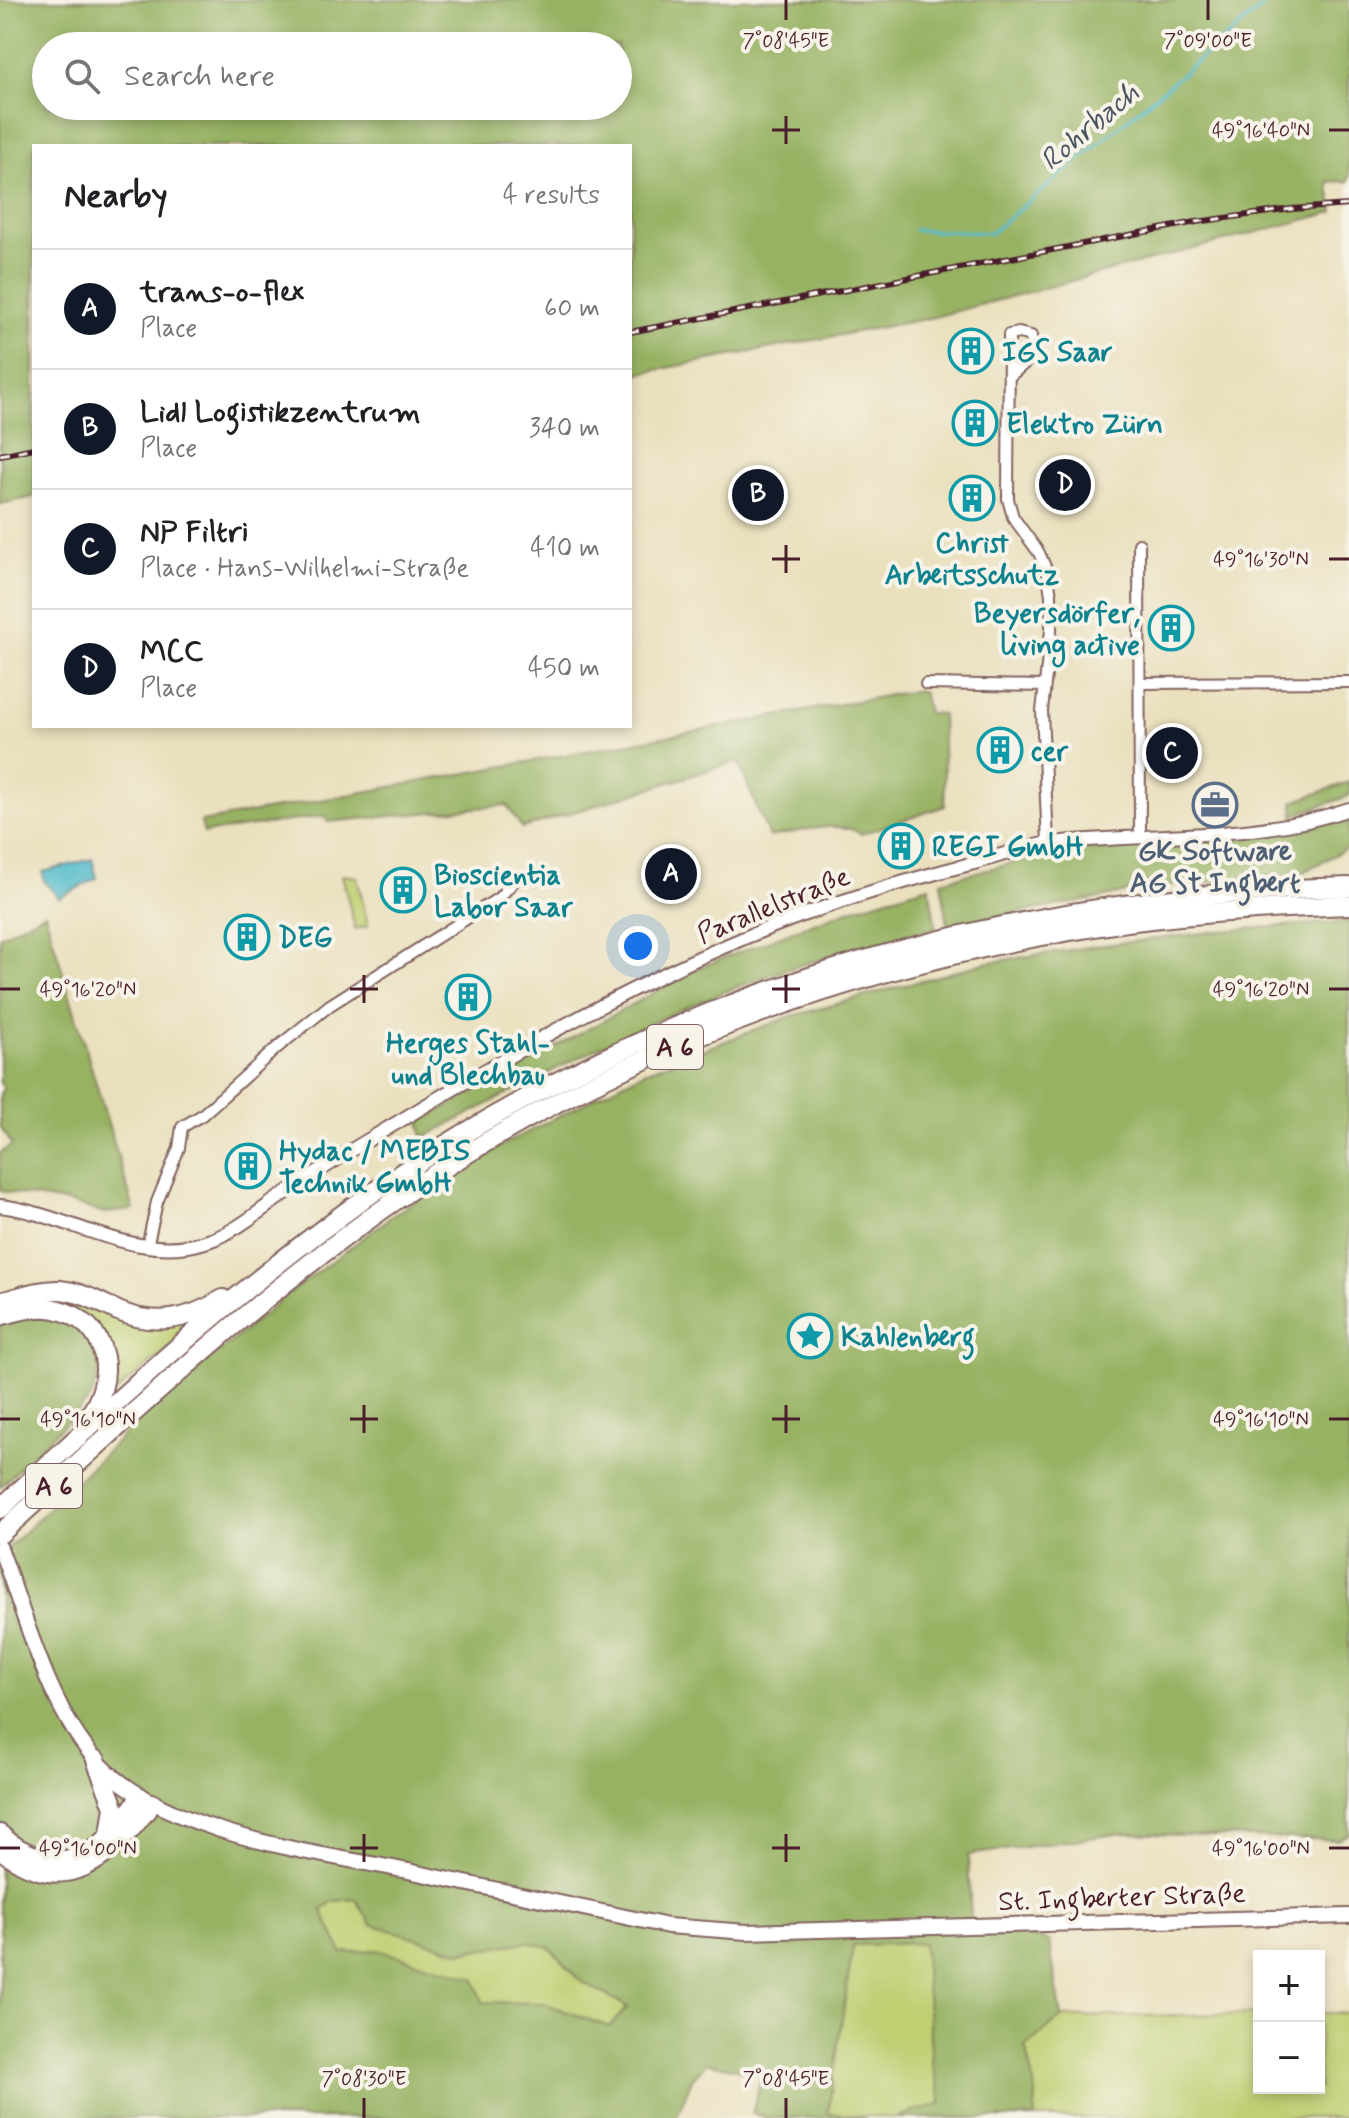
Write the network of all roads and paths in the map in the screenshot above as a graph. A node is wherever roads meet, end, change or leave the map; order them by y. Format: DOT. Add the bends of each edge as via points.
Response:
graph roads {
  1 [pos="1010,376"];
  2 [pos="1139,544"];
  3 [pos="1349,682"];
  4 [pos="1140,683"];
  5 [pos="926,684"];
  6 [pos="1044,686"];
  7 [pos="1349,809"];
  8 [pos="1140,837"];
  9 [pos="1048,843"];
  10 [pos="514,881"];
  11 [pos="1349,887"];
  12 [pos="1349,905"];
  13 [pos="0,1206"];
  14 [pos="147,1247"];
  15 [pos="263,1275"];
  16 [pos="0,1302"];
  17 [pos="0,1316"];
  18 [pos="35,1477"];
  19 [pos="0,1509"];
  20 [pos="0,1534"];
  21 [pos="0,1548"];
  22 [pos="96,1760"];
  23 [pos="146,1800"];
  24 [pos="0,1834"];
  25 [pos="108,1836"];
  26 [pos="0,1849"];
  27 [pos="1349,1916"];
  1 -- 6 [label="street" via="1008,499 1013,517 1039,553 1051,595"];
  2 -- 4 [label="street"];
  3 -- 4 [label="street"];
  4 -- 8 [label="street"];
  5 -- 6 [label="street"];
  6 -- 9 [label="street"];
  7 -- 8 [label="street, Parallelstraße" via="1291,826"];
  8 -- 9 [label="street, Parallelstraße"];
  9 -- 14 [label="street, Parallelstraße" via="869,891 688,964 499,1062 222,1235 174,1248"];
  10 -- 14 [label="street" via="499,898 330,1005 182,1127"];
  11 -- 15 [label="highway, A 6" via="1134,903 1051,916 973,931 807,976 691,1019 531,1095 406,1171"];
  12 -- 20 [label="highway, A 6" via="1136,921 977,949 811,994 627,1068 480,1147 359,1227 211,1347"];
  13 -- 14 [label="street, Parallelstraße" via="39,1212"];
  15 -- 16 [label="highway" via="214,1305 176,1320 138,1319 87,1295 59,1290"];
  15 -- 18 [label="highway, A 6"];
  17 -- 18 [label="highway" via="54,1308 88,1325 104,1350 106,1379 90,1416"];
  18 -- 19 [label="highway, A 6"];
  21 -- 22 [label="main road, St. Ingberter Straße" via="65,1714"];
  22 -- 23 [label="main road, St. Ingberter Straße"];
  22 -- 25 [label="highway" via="114,1807"];
  23 -- 25 [label="highway"];
  23 -- 26 [label="highway" via="109,1853 94,1864 47,1872 22,1865"];
  23 -- 27 [label="main road, St. Ingberter Straße" via="260,1840 668,1926 723,1932"];
  24 -- 25 [label="highway" via="15,1848 40,1858 67,1860 90,1852"];
}
